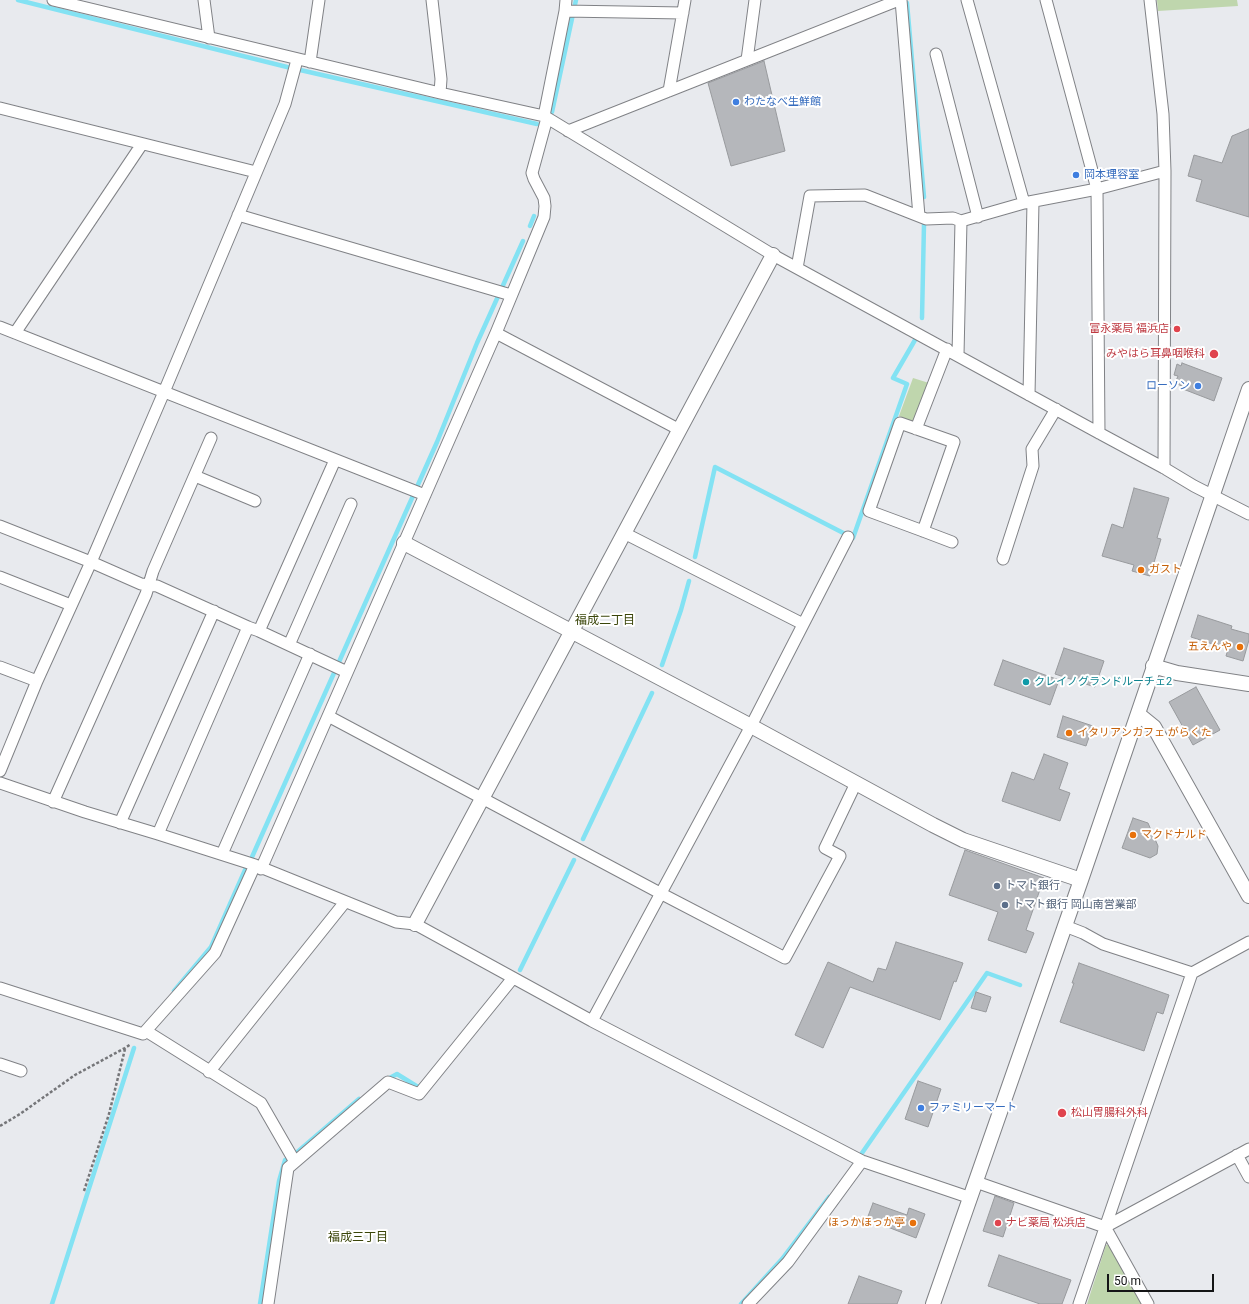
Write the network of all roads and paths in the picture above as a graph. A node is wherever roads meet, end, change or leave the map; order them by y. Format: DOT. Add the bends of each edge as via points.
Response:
graph roads {
  1 [pos="53,0"];
  2 [pos="204,0"];
  3 [pos="319,0"];
  4 [pos="432,0"];
  5 [pos="685,0"];
  6 [pos="755,0"];
  7 [pos="900,0"];
  8 [pos="967,0"];
  9 [pos="1046,0"];
  10 [pos="1150,0"];
  11 [pos="570,9"];
  12 [pos="683,13"];
  13 [pos="209,38"];
  14 [pos="936,54"];
  15 [pos="747,60"];
  16 [pos="310,62"];
  17 [pos="296,66"];
  18 [pos="669,91"];
  19 [pos="440,93"];
  20 [pos="0,108"];
  21 [pos="545,117"];
  22 [pos="568,131"];
  23 [pos="142,144"];
  24 [pos="1165,171"];
  25 [pos="256,172"];
  26 [pos="1097,189"];
  27 [pos="1028,202"];
  28 [pos="238,215"];
  29 [pos="919,216"];
  30 [pos="978,216"];
  31 [pos="962,221"];
  32 [pos="773,255"];
  33 [pos="797,268"];
  34 [pos="504,293"];
  35 [pos="0,327"];
  36 [pos="15,332"];
  37 [pos="496,334"];
  38 [pos="947,349"];
  39 [pos="958,355"];
  40 [pos="1249,389"];
  41 [pos="164,392"];
  42 [pos="1029,395"];
  43 [pos="1056,409"];
  44 [pos="1246,412"];
  45 [pos="916,429"];
  46 [pos="680,430"];
  47 [pos="1099,434"];
  48 [pos="212,438"];
  49 [pos="335,460"];
  50 [pos="1164,468"];
  51 [pos="195,476"];
  52 [pos="418,492"];
  53 [pos="1212,495"];
  54 [pos="255,501"];
  55 [pos="351,504"];
  56 [pos="1249,514"];
  57 [pos="0,526"];
  58 [pos="923,531"];
  59 [pos="624,534"];
  60 [pos="848,537"];
  61 [pos="952,542"];
  62 [pos="404,543"];
  63 [pos="1003,559"];
  64 [pos="91,562"];
  65 [pos="0,577"];
  66 [pos="149,585"];
  67 [pos="71,605"];
  68 [pos="214,611"];
  69 [pos="803,624"];
  70 [pos="254,629"];
  71 [pos="571,632"];
  72 [pos="289,645"];
  73 [pos="310,654"];
  74 [pos="1153,666"];
  75 [pos="0,667"];
  76 [pos="340,669"];
  77 [pos="37,681"];
  78 [pos="1249,684"];
  79 [pos="1138,714"];
  80 [pos="328,716"];
  81 [pos="751,726"];
  82 [pos="0,770"];
  83 [pos="0,783"];
  84 [pos="856,783"];
  85 [pos="483,798"];
  86 [pos="53,802"];
  87 [pos="120,822"];
  88 [pos="158,834"];
  89 [pos="222,854"];
  90 [pos="258,867"];
  91 [pos="1081,880"];
  92 [pos="660,893"];
  93 [pos="1249,896"];
  94 [pos="345,902"];
  95 [pos="415,924"];
  96 [pos="1065,926"];
  97 [pos="1249,942"];
  98 [pos="1192,973"];
  99 [pos="513,978"];
  100 [pos="0,988"];
  101 [pos="592,1021"];
  102 [pos="145,1032"];
  103 [pos="126,1048"];
  104 [pos="0,1064"];
  105 [pos="21,1071"];
  106 [pos="209,1072"];
  107 [pos="0,1126"];
  108 [pos="1249,1149"];
  109 [pos="1237,1155"];
  110 [pos="862,1161"];
  111 [pos="295,1162"];
  112 [pos="1249,1177"];
  113 [pos="976,1182"];
  114 [pos="84,1191"];
  115 [pos="971,1198"];
  116 [pos="1105,1227"];
  117 [pos="268,1304"];
  118 [pos="748,1304"];
  119 [pos="933,1304"];
  120 [pos="1079,1304"];
  121 [pos="1148,1304"];
  1 -- 13 [label="street"];
  2 -- 13 [label="street"];
  3 -- 16 [label="street"];
  4 -- 19 [label="street" via="441,79"];
  5 -- 12 [label="street"];
  6 -- 15 [label="street"];
  7 -- 15 [label="street"];
  7 -- 29 [label="street"];
  8 -- 27 [label="street"];
  9 -- 26 [label="street"];
  10 -- 24 [label="street" via="1163,114"];
  11 -- 12 [label="street"];
  11 -- 21 [label="street"];
  12 -- 18 [label="street"];
  13 -- 17 [label="street"];
  14 -- 30 [label="street"];
  15 -- 18 [label="street"];
  16 -- 17 [label="street"];
  16 -- 19 [label="street"];
  17 -- 25 [label="street" via="285,104"];
  18 -- 22 [label="street"];
  19 -- 21 [label="street"];
  20 -- 23 [label="street"];
  21 -- 22 [label="street"];
  21 -- 34 [label="street" via="532,174 544,198 544,216"];
  22 -- 32 [label="street"];
  23 -- 25 [label="street"];
  23 -- 36 [label="street"];
  24 -- 26 [label="street"];
  24 -- 50 [label="street"];
  25 -- 28 [label="street"];
  26 -- 27 [label="street"];
  26 -- 47 [label="street"];
  27 -- 30 [label="street"];
  27 -- 42 [label="street"];
  28 -- 34 [label="street"];
  28 -- 41 [label="street"];
  29 -- 31 [label="street" via="926,219 953,218"];
  29 -- 33 [label="street" via="865,195 810,196"];
  30 -- 31 [label="street"];
  31 -- 39 [label="street"];
  32 -- 33 [label="street"];
  32 -- 46 [label="street"];
  33 -- 38 [label="street"];
  34 -- 37 [label="street"];
  35 -- 36 [label="street"];
  36 -- 41 [label="street"];
  37 -- 46 [label="street"];
  37 -- 52 [label="street"];
  38 -- 39 [label="street"];
  38 -- 45 [label="street"];
  39 -- 42 [label="street"];
  40 -- 44 [label="street"];
  41 -- 49 [label="street"];
  41 -- 64 [label="street"];
  42 -- 43 [label="street"];
  43 -- 47 [label="street"];
  43 -- 63 [label="street" via="1032,449 1033,466"];
  44 -- 53 [label="street"];
  45 -- 58 [label="street" via="954,442"];
  45 -- 58 [label="street" via="900,423 869,511"];
  46 -- 59 [label="street"];
  47 -- 50 [label="street"];
  48 -- 51 [label="street"];
  49 -- 52 [label="street"];
  49 -- 70 [label="street"];
  50 -- 53 [label="street"];
  51 -- 54 [label="street"];
  51 -- 66 [label="street"];
  52 -- 62 [label="street"];
  53 -- 56 [label="street"];
  53 -- 74 [label="street"];
  55 -- 72 [label="street"];
  57 -- 64 [label="street"];
  58 -- 61 [label="street"];
  59 -- 69 [label="street"];
  59 -- 71 [label="street"];
  60 -- 69 [label="street"];
  62 -- 71 [label="street"];
  62 -- 76 [label="street"];
  64 -- 66 [label="street" via="141,584"];
  64 -- 67 [label="street"];
  65 -- 67 [label="street"];
  66 -- 68 [label="street" via="157,586"];
  66 -- 86 [label="street"];
  67 -- 77 [label="street"];
  68 -- 70 [label="street"];
  68 -- 87 [label="street"];
  69 -- 81 [label="street"];
  70 -- 72 [label="street"];
  70 -- 88 [label="street"];
  71 -- 81 [label="street"];
  71 -- 85 [label="street"];
  72 -- 73 [label="street"];
  73 -- 76 [label="street"];
  73 -- 89 [label="street"];
  74 -- 78 [label="street" via="1177,673"];
  74 -- 79 [label="street"];
  75 -- 77 [label="street"];
  76 -- 80 [label="street"];
  77 -- 82 [label="street"];
  79 -- 91 [label="street"];
  79 -- 93 [label="street" via="1154,727"];
  80 -- 85 [label="street"];
  80 -- 90 [label="street"];
  81 -- 84 [label="street"];
  81 -- 92 [label="street"];
  83 -- 86 [label="street"];
  84 -- 91 [label="street" via="963,840"];
  84 -- 92 [label="street" via="825,848 840,856 786,958"];
  85 -- 92 [label="street"];
  85 -- 95 [label="street"];
  86 -- 87 [label="street"];
  87 -- 88 [label="street"];
  88 -- 89 [label="street"];
  89 -- 90 [label="street"];
  90 -- 94 [label="street"];
  90 -- 102 [label="street" via="215,953"];
  91 -- 96 [label="street"];
  92 -- 101 [label="street"];
  94 -- 95 [label="street" via="396,922"];
  94 -- 106 [label="street"];
  95 -- 99 [label="street"];
  96 -- 98 [label="street" via="1103,944"];
  96 -- 113 [label="street"];
  97 -- 98 [label="street"];
  98 -- 116 [label="street"];
  99 -- 101 [label="street"];
  99 -- 111 [label="street" via="419,1094 388,1082"];
  100 -- 102 [label="street"];
  101 -- 110 [label="street"];
  102 -- 103 [label="path"];
  102 -- 106 [label="street"];
  103 -- 107 [label="path" via="75,1075"];
  103 -- 114 [label="path" via="109,1114"];
  104 -- 105 [label="street"];
  106 -- 111 [label="street" via="261,1103"];
  108 -- 109 [label="street"];
  109 -- 112 [label="street"];
  109 -- 116 [label="street"];
  110 -- 115 [label="street"];
  110 -- 118 [label="street" via="788,1262"];
  111 -- 117 [label="street" via="288,1168"];
  113 -- 115 [label="street"];
  113 -- 116 [label="street"];
  115 -- 119 [label="street"];
  116 -- 120 [label="street"];
  116 -- 121 [label="street"];
}
